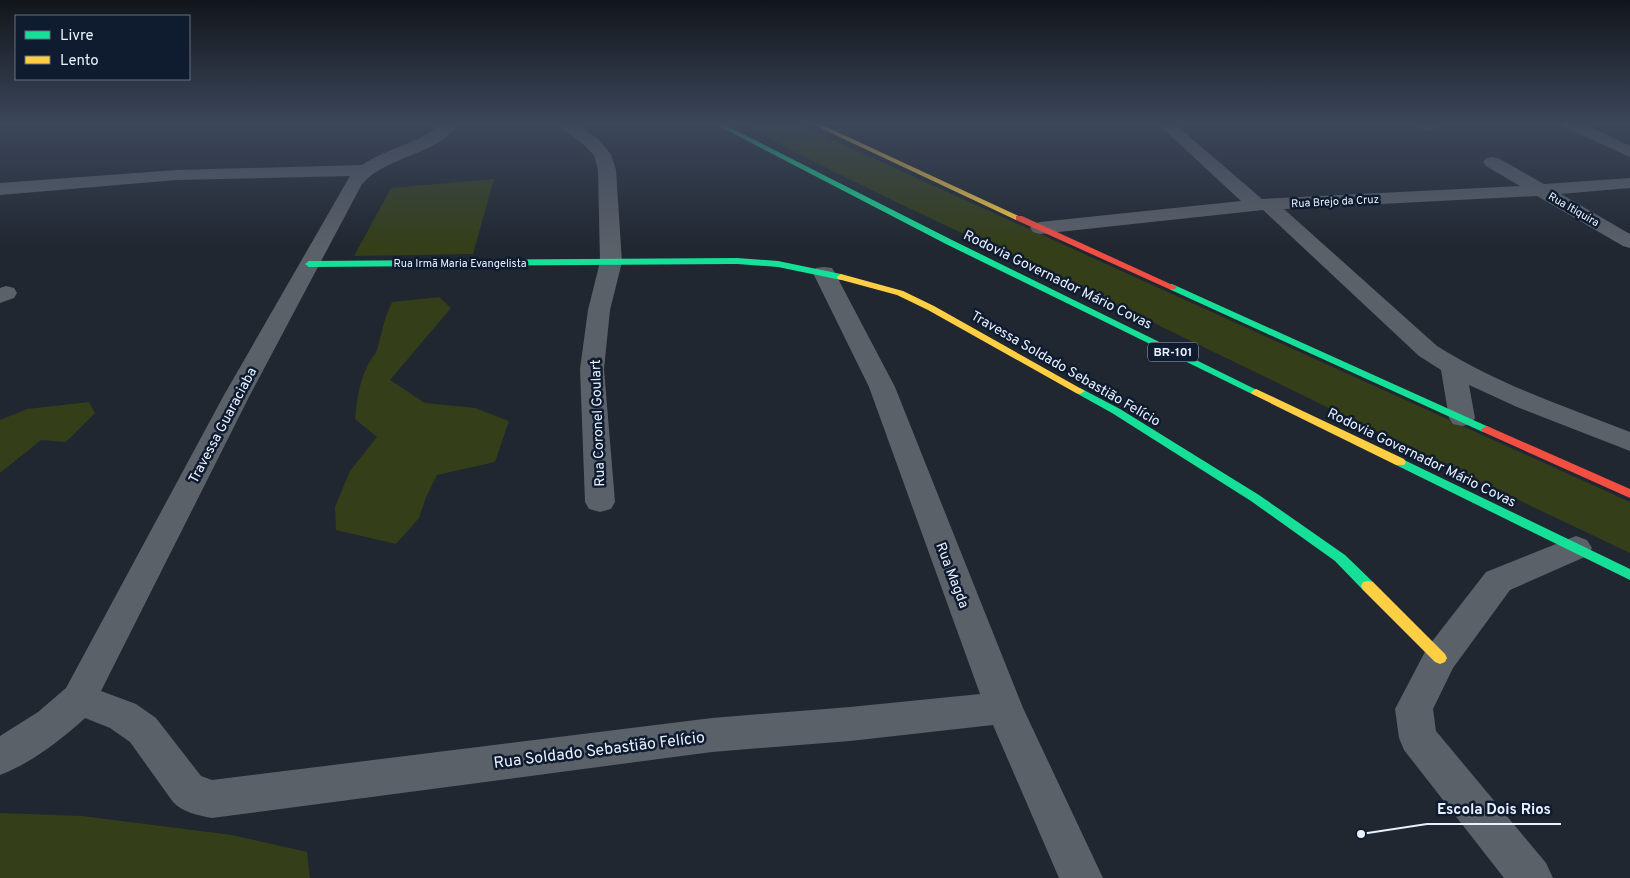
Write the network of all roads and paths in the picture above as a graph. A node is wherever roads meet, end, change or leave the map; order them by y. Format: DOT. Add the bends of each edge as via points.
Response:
graph roads {
  1 [pos="373,165"];
  2 [pos="605,165"];
  3 [pos="798,165"];
  4 [pos="904,165"];
  5 [pos="1215,165"];
  6 [pos="1497,165"];
  7 [pos="362,170"];
  8 [pos="1630,184"];
  9 [pos="0,189"];
  10 [pos="1542,190"];
  11 [pos="1262,204"];
  12 [pos="1040,228"];
  13 [pos="1630,242"];
  14 [pos="611,262"];
  15 [pos="309,264"];
  16 [pos="824,273"];
  17 [pos="1453,368"];
  18 [pos="1462,418"];
  19 [pos="1630,442"];
  20 [pos="1630,494"];
  21 [pos="600,502"];
  22 [pos="1576,548"];
  23 [pos="1630,575"];
  24 [pos="1440,658"];
  25 [pos="79,699"];
  26 [pos="1004,708"];
  27 [pos="7,753"];
  28 [pos="1081,878"];
  29 [pos="1531,878"];
  1 -- 7 [label="street"];
  2 -- 14 [label="street, Rua Coronel Goulart"];
  3 -- 22 [label="main road, Rodovia Governador Mário Covas / BR-101"];
  4 -- 12 [label="main road"];
  5 -- 11 [label="street"];
  6 -- 10 [label="street, Rua Itiquira"];
  7 -- 9 [label="street" via="176,175"];
  7 -- 15 [label="street, Travessa Guaraciaba"];
  8 -- 10 [label="street, Rua Brejo da Cruz"];
  10 -- 11 [label="street, Rua Brejo da Cruz"];
  10 -- 13 [label="street, Rua Itiquira"];
  11 -- 12 [label="street, Rua Brejo da Cruz"];
  11 -- 17 [label="street" via="1428,351"];
  12 -- 18 [label="main road"];
  14 -- 15 [label="main road, Rua Irmã Maria Evangelista"];
  14 -- 16 [label="main road, Travessa Soldado Sebastião Felício" via="737,261 778,264"];
  14 -- 21 [label="street, Rua Coronel Goulart" via="599,310 592,369"];
  15 -- 25 [label="street, Travessa Guaraciaba"];
  16 -- 24 [label="main road, Travessa Soldado Sebastião Felício" via="900,293 932,308 1116,411 1255,498 1340,558"];
  16 -- 26 [label="street, Rua Magda" via="882,386"];
  17 -- 18 [label="street"];
  17 -- 19 [label="street" via="1478,382"];
  18 -- 20 [label="main road"];
  22 -- 23 [label="main road, Rodovia Governador Mário Covas / BR-101"];
  22 -- 24 [label="street" via="1498,581"];
  24 -- 29 [label="street" via="1414,709 1418,738"];
  25 -- 26 [label="street, Rua Soldado Sebastião Felício" via="123,716 144,730 187,789 195,796 212,799 712,735"];
  25 -- 27 [label="street, Travessa Guaraciaba" via="62,716"];
  26 -- 28 [label="street, Rua Magda"];
}
